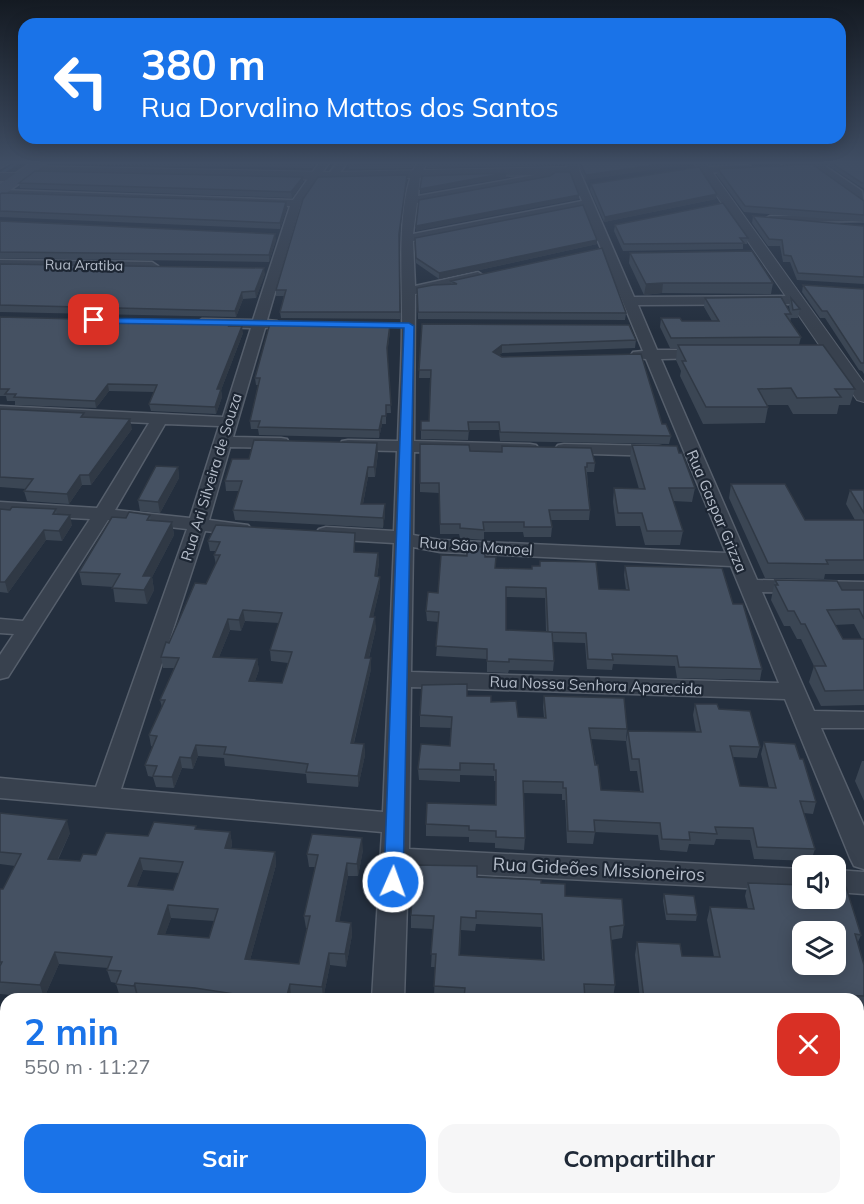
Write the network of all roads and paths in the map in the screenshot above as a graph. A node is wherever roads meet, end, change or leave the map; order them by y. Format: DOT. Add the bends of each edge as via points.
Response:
graph roads {
  1 [pos="288,219"];
  2 [pos="411,219"];
  3 [pos="467,219"];
  4 [pos="600,219"];
  5 [pos="755,219"];
  6 [pos="771,219"];
  7 [pos="864,226"];
  8 [pos="408,240"];
  9 [pos="0,264"];
  10 [pos="168,267"];
  11 [pos="490,274"];
  12 [pos="810,287"];
  13 [pos="408,291"];
  14 [pos="792,293"];
  15 [pos="629,301"];
  16 [pos="188,322"];
  17 [pos="259,324"];
  18 [pos="282,325"];
  19 [pos="651,354"];
  20 [pos="719,354"];
  21 [pos="628,355"];
  22 [pos="864,396"];
  23 [pos="0,411"];
  24 [pos="160,419"];
  25 [pos="229,422"];
  26 [pos="222,442"];
  27 [pos="303,444"];
  28 [pos="326,444"];
  29 [pos="406,446"];
  30 [pos="693,452"];
  31 [pos="0,508"];
  32 [pos="103,514"];
  33 [pos="198,524"];
  34 [pos="259,530"];
  35 [pos="306,532"];
  36 [pos="402,539"];
  37 [pos="738,560"];
  38 [pos="749,586"];
  39 [pos="864,588"];
  40 [pos="0,626"];
  41 [pos="29,628"];
  42 [pos="0,672"];
  43 [pos="400,680"];
  44 [pos="793,691"];
  45 [pos="805,719"];
  46 [pos="864,720"];
  47 [pos="0,788"];
  48 [pos="106,796"];
  49 [pos="396,823"];
  50 [pos="864,858"];
  51 [pos="394,859"];
  52 [pos="792,879"];
  53 [pos="846,882"];
  54 [pos="864,883"];
  55 [pos="388,993"];
  1 -- 17 [label="street, Rua Ari Silveira de Souza" via="270,268"];
  2 -- 8 [label="street"];
  3 -- 8 [label="street"];
  4 -- 15 [label="street, Rua Gaspar Grizza"];
  5 -- 14 [label="street" via="761,255"];
  6 -- 7 [label="street"];
  8 -- 13 [label="street"];
  9 -- 10 [label="street, Rua Aratiba"];
  11 -- 13 [label="street"];
  12 -- 14 [label="street"];
  13 -- 29 [label="street"];
  14 -- 15 [label="street"];
  14 -- 22 [label="street" via="826,353"];
  15 -- 19 [label="street, Rua Gaspar Grizza" via="633,326"];
  16 -- 17 [label="street"];
  17 -- 18 [label="street"];
  17 -- 25 [label="street, Rua Ari Silveira de Souza"];
  19 -- 20 [label="street"];
  19 -- 21 [label="street"];
  19 -- 30 [label="street, Rua Gaspar Grizza"];
  23 -- 24 [label="street"];
  24 -- 25 [label="street"];
  24 -- 32 [label="street"];
  25 -- 26 [label="street, Rua Ari Silveira de Souza"];
  26 -- 27 [label="street"];
  26 -- 33 [label="street, Rua Ari Silveira de Souza"];
  28 -- 29 [label="street"];
  29 -- 30 [label="street"];
  29 -- 36 [label="street"];
  30 -- 37 [label="street, Rua Gaspar Grizza"];
  31 -- 32 [label="street"];
  32 -- 33 [label="street"];
  32 -- 41 [label="street"];
  33 -- 34 [label="street"];
  33 -- 48 [label="street, Rua Ari Silveira de Souza"];
  35 -- 36 [label="street, Rua São Manoel"];
  36 -- 37 [label="street, Rua São Manoel" via="440,546"];
  36 -- 43 [label="street"];
  37 -- 38 [label="street, Rua Gaspar Grizza"];
  38 -- 39 [label="street"];
  38 -- 44 [label="street, Rua Gaspar Grizza"];
  40 -- 41 [label="street"];
  41 -- 42 [label="street"];
  43 -- 44 [label="street, Rua Nossa Senhora Aparecida"];
  43 -- 49 [label="street"];
  44 -- 45 [label="street, Rua Gaspar Grizza"];
  45 -- 46 [label="street"];
  45 -- 50 [label="street, Rua Gaspar Grizza"];
  47 -- 48 [label="street"];
  48 -- 49 [label="street"];
  49 -- 51 [label="street"];
  51 -- 52 [label="street, Rua Gideões Missioneiros"];
  51 -- 55 [label="street"];
  53 -- 54 [label="street"];
}
